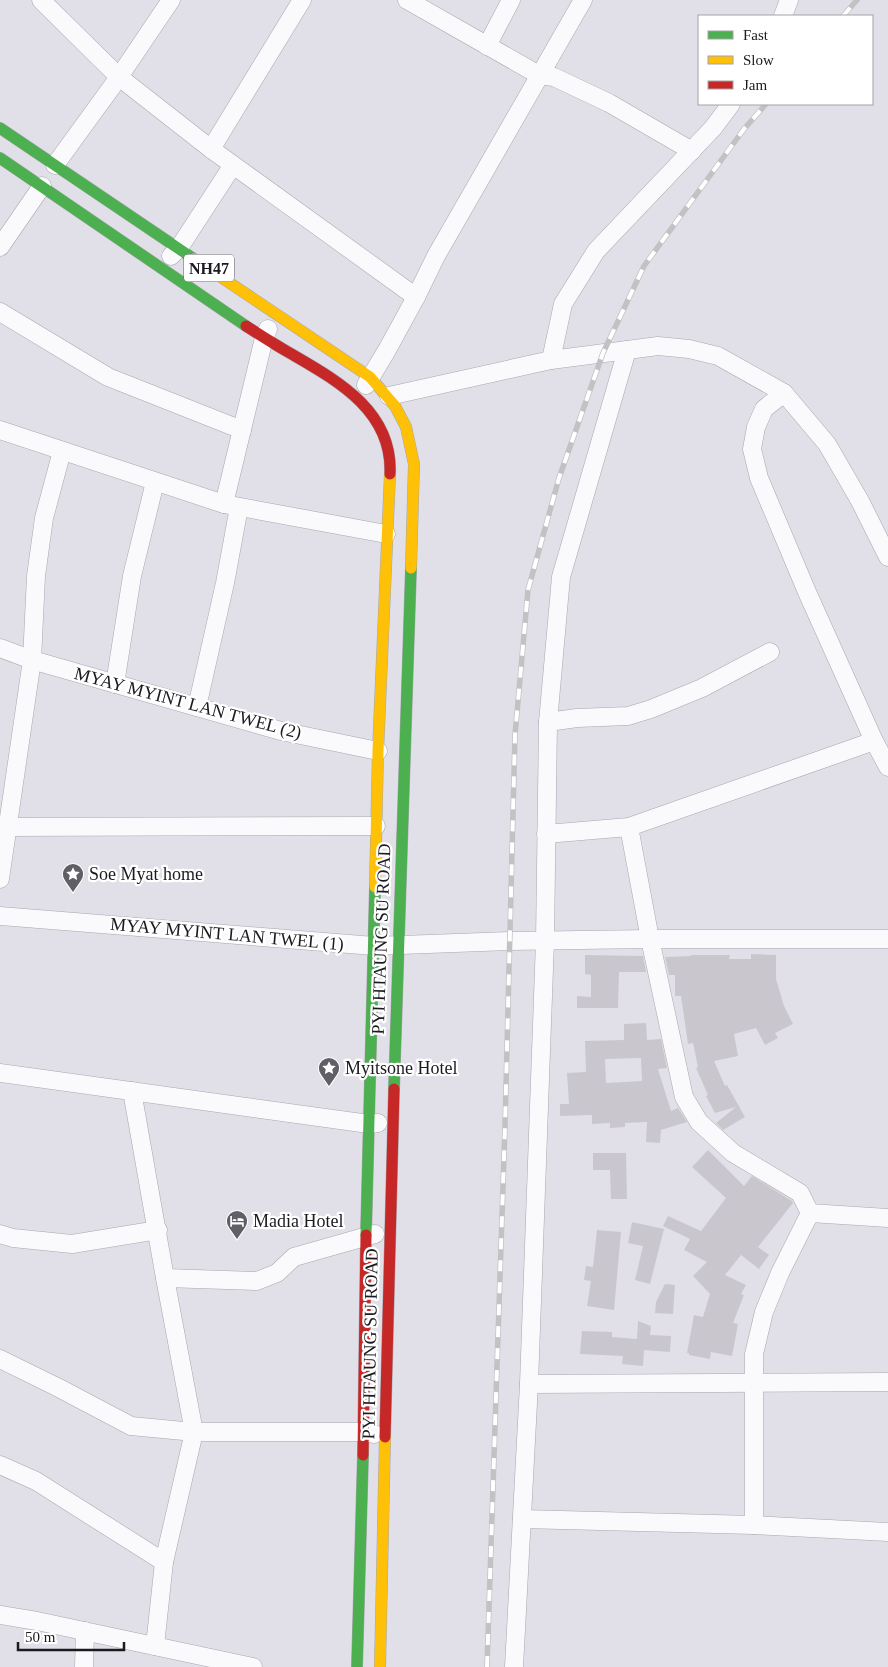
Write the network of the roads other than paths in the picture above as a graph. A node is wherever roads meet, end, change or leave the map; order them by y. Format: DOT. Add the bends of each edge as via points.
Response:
graph roads {
  1 [pos="41,0"];
  2 [pos="171,0"];
  3 [pos="302,0"];
  4 [pos="407,0"];
  5 [pos="512,0"];
  6 [pos="583,0"];
  7 [pos="788,0"];
  8 [pos="782,15"];
  9 [pos="487,46"];
  10 [pos="539,75"];
  11 [pos="119,77"];
  12 [pos="730,105"];
  13 [pos="0,128"];
  14 [pos="211,149"];
  15 [pos="692,151"];
  16 [pos="0,158"];
  17 [pos="55,165"];
  18 [pos="233,165"];
  19 [pos="42,186"];
  20 [pos="0,247"];
  21 [pos="179,248"];
  22 [pos="161,267"];
  23 [pos="416,297"];
  24 [pos="0,312"];
  25 [pos="275,313"];
  26 [pos="264,338"];
  27 [pos="627,350"];
  28 [pos="551,360"];
  29 [pos="370,377"];
  30 [pos="784,393"];
  31 [pos="389,396"];
  32 [pos="359,398"];
  33 [pos="0,430"];
  34 [pos="242,430"];
  35 [pos="62,451"];
  36 [pos="155,482"];
  37 [pos="232,506"];
  38 [pos="386,534"];
  39 [pos="888,557"];
  40 [pos="385,575"];
  41 [pos="409,580"];
  42 [pos="0,648"];
  43 [pos="770,652"];
  44 [pos="32,660"];
  45 [pos="115,684"];
  46 [pos="197,707"];
  47 [pos="393,708"];
  48 [pos="548,722"];
  49 [pos="874,741"];
  50 [pos="378,751"];
  51 [pos="888,767"];
  52 [pos="376,826"];
  53 [pos="4,827"];
  54 [pos="629,827"];
  55 [pos="546,834"];
  56 [pos="0,880"];
  57 [pos="0,916"];
  58 [pos="650,939"];
  59 [pos="888,939"];
  60 [pos="545,941"];
  61 [pos="374,946"];
  62 [pos="398,946"];
  63 [pos="0,1073"];
  64 [pos="132,1091"];
  65 [pos="393,1121"];
  66 [pos="369,1124"];
  67 [pos="810,1212"];
  68 [pos="888,1218"];
  69 [pos="158,1230"];
  70 [pos="390,1230"];
  71 [pos="0,1234"];
  72 [pos="366,1237"];
  73 [pos="165,1278"];
  74 [pos="387,1334"];
  75 [pos="365,1335"];
  76 [pos="0,1359"];
  77 [pos="754,1382"];
  78 [pos="888,1382"];
  79 [pos="528,1384"];
  80 [pos="194,1432"];
  81 [pos="364,1432"];
  82 [pos="386,1436"];
  83 [pos="0,1464"];
  84 [pos="522,1519"];
  85 [pos="754,1525"];
  86 [pos="888,1532"];
  87 [pos="164,1562"];
  88 [pos="360,1564"];
  89 [pos="383,1565"];
  90 [pos="0,1615"];
  91 [pos="85,1631"];
  92 [pos="155,1646"];
  93 [pos="84,1667"];
  94 [pos="253,1667"];
  95 [pos="357,1667"];
  96 [pos="380,1667"];
  97 [pos="514,1667"];
  1 -- 11 [label="street"];
  2 -- 11 [label="street"];
  3 -- 14 [label="street"];
  4 -- 9 [label="street"];
  5 -- 9 [label="street"];
  6 -- 10 [label="street"];
  7 -- 8 [label="street"];
  9 -- 10 [label="street"];
  10 -- 15 [label="street" via="554,77 608,103"];
  10 -- 23 [label="street"];
  11 -- 14 [label="street"];
  11 -- 17 [label="street"];
  12 -- 15 [label="street"];
  13 -- 17 [label="highway, NH47"];
  14 -- 18 [label="street"];
  15 -- 28 [label="street" via="596,250 563,304"];
  16 -- 19 [label="highway, NH47"];
  17 -- 21 [label="highway, NH47"];
  18 -- 21 [label="street"];
  18 -- 23 [label="street"];
  19 -- 20 [label="street"];
  19 -- 22 [label="highway, NH47"];
  21 -- 22 [label="street"];
  21 -- 25 [label="highway, NH47"];
  22 -- 26 [label="highway, NH47"];
  23 -- 29 [label="street"];
  24 -- 34 [label="street" via="108,377"];
  25 -- 26 [label="street"];
  25 -- 29 [label="highway, NH47"];
  26 -- 32 [label="highway, NH47" via="339,382"];
  26 -- 34 [label="street"];
  27 -- 28 [label="street"];
  27 -- 30 [label="street" via="658,346 689,348 718,356"];
  27 -- 48 [label="street" via="561,577"];
  28 -- 31 [label="street"];
  29 -- 31 [label="highway, NH47"];
  29 -- 32 [label="street"];
  30 -- 39 [label="street" via="827,444"];
  30 -- 49 [label="street" via="764,409 756,427 752,450 760,478 807,592"];
  31 -- 41 [label="highway, PYI HTAUNG SU ROAD / NH47" via="405,422 414,464"];
  32 -- 38 [label="highway, PYI HTAUNG SU ROAD / NH47" via="375,418 391,457"];
  33 -- 35 [label="street"];
  34 -- 37 [label="street"];
  35 -- 36 [label="street"];
  35 -- 44 [label="street" via="44,518 36,576"];
  36 -- 37 [label="street"];
  36 -- 45 [label="street" via="132,576"];
  37 -- 38 [label="street"];
  37 -- 46 [label="street" via="225,583"];
  38 -- 40 [label="highway, PYI HTAUNG SU ROAD / NH47"];
  40 -- 41 [label="highway"];
  40 -- 47 [label="highway, PYI HTAUNG SU ROAD / NH47"];
  41 -- 47 [label="highway, PYI HTAUNG SU ROAD / NH47"];
  42 -- 44 [label="street, MYAY MYINT LAN TWEL (2)"];
  43 -- 48 [label="street" via="702,688 628,716"];
  44 -- 45 [label="street, MYAY MYINT LAN TWEL (2)"];
  44 -- 53 [label="street"];
  45 -- 46 [label="street, MYAY MYINT LAN TWEL (2)"];
  46 -- 50 [label="street, MYAY MYINT LAN TWEL (2)" via="281,732"];
  47 -- 50 [label="highway, PYI HTAUNG SU ROAD / NH47"];
  47 -- 62 [label="highway, PYI HTAUNG SU ROAD / NH47"];
  48 -- 55 [label="street"];
  49 -- 51 [label="street"];
  49 -- 54 [label="street"];
  50 -- 52 [label="highway, PYI HTAUNG SU ROAD / NH47"];
  52 -- 53 [label="street"];
  52 -- 61 [label="highway, PYI HTAUNG SU ROAD / NH47"];
  53 -- 56 [label="street"];
  54 -- 55 [label="street"];
  54 -- 58 [label="street"];
  55 -- 60 [label="street"];
  57 -- 61 [label="street, MYAY MYINT LAN TWEL (1)"];
  58 -- 59 [label="street, MYAY MYINT LAN TWEL (1)"];
  58 -- 60 [label="street, MYAY MYINT LAN TWEL (1)"];
  58 -- 67 [label="street" via="684,1097 699,1122 733,1153 800,1193"];
  60 -- 62 [label="street, MYAY MYINT LAN TWEL (1)"];
  60 -- 79 [label="street"];
  61 -- 62 [label="street, MYAY MYINT LAN TWEL (1)"];
  61 -- 66 [label="highway, PYI HTAUNG SU ROAD / NH47"];
  62 -- 65 [label="highway, PYI HTAUNG SU ROAD / NH47"];
  63 -- 64 [label="street"];
  64 -- 66 [label="street"];
  64 -- 69 [label="street"];
  65 -- 66 [label="street"];
  65 -- 70 [label="highway, PYI HTAUNG SU ROAD / NH47"];
  66 -- 72 [label="highway, PYI HTAUNG SU ROAD / NH47"];
  67 -- 68 [label="street"];
  67 -- 77 [label="street" via="764,1312 754,1354"];
  69 -- 71 [label="street" via="72,1244"];
  69 -- 73 [label="street"];
  70 -- 72 [label="street"];
  70 -- 74 [label="highway, PYI HTAUNG SU ROAD / NH47"];
  72 -- 73 [label="street" via="294,1257 277,1273 257,1281"];
  72 -- 75 [label="highway, PYI HTAUNG SU ROAD / NH47"];
  73 -- 80 [label="street"];
  74 -- 75 [label="highway"];
  74 -- 82 [label="highway, PYI HTAUNG SU ROAD / NH47"];
  75 -- 81 [label="highway, PYI HTAUNG SU ROAD / NH47"];
  76 -- 80 [label="street" via="131,1426"];
  77 -- 78 [label="street"];
  77 -- 79 [label="street"];
  77 -- 85 [label="street"];
  79 -- 84 [label="street"];
  80 -- 81 [label="street"];
  80 -- 87 [label="street"];
  81 -- 82 [label="street"];
  81 -- 88 [label="highway, PYI HTAUNG SU ROAD / NH47"];
  82 -- 89 [label="highway, PYI HTAUNG SU ROAD / NH47"];
  83 -- 87 [label="street" via="36,1481"];
  84 -- 85 [label="street"];
  84 -- 97 [label="street"];
  85 -- 86 [label="street"];
  87 -- 92 [label="street"];
  88 -- 89 [label="highway"];
  88 -- 95 [label="highway, PYI HTAUNG SU ROAD / NH47"];
  89 -- 96 [label="highway, PYI HTAUNG SU ROAD / NH47"];
  90 -- 91 [label="street"];
  91 -- 92 [label="street"];
  91 -- 93 [label="street"];
  92 -- 94 [label="street"];
}
